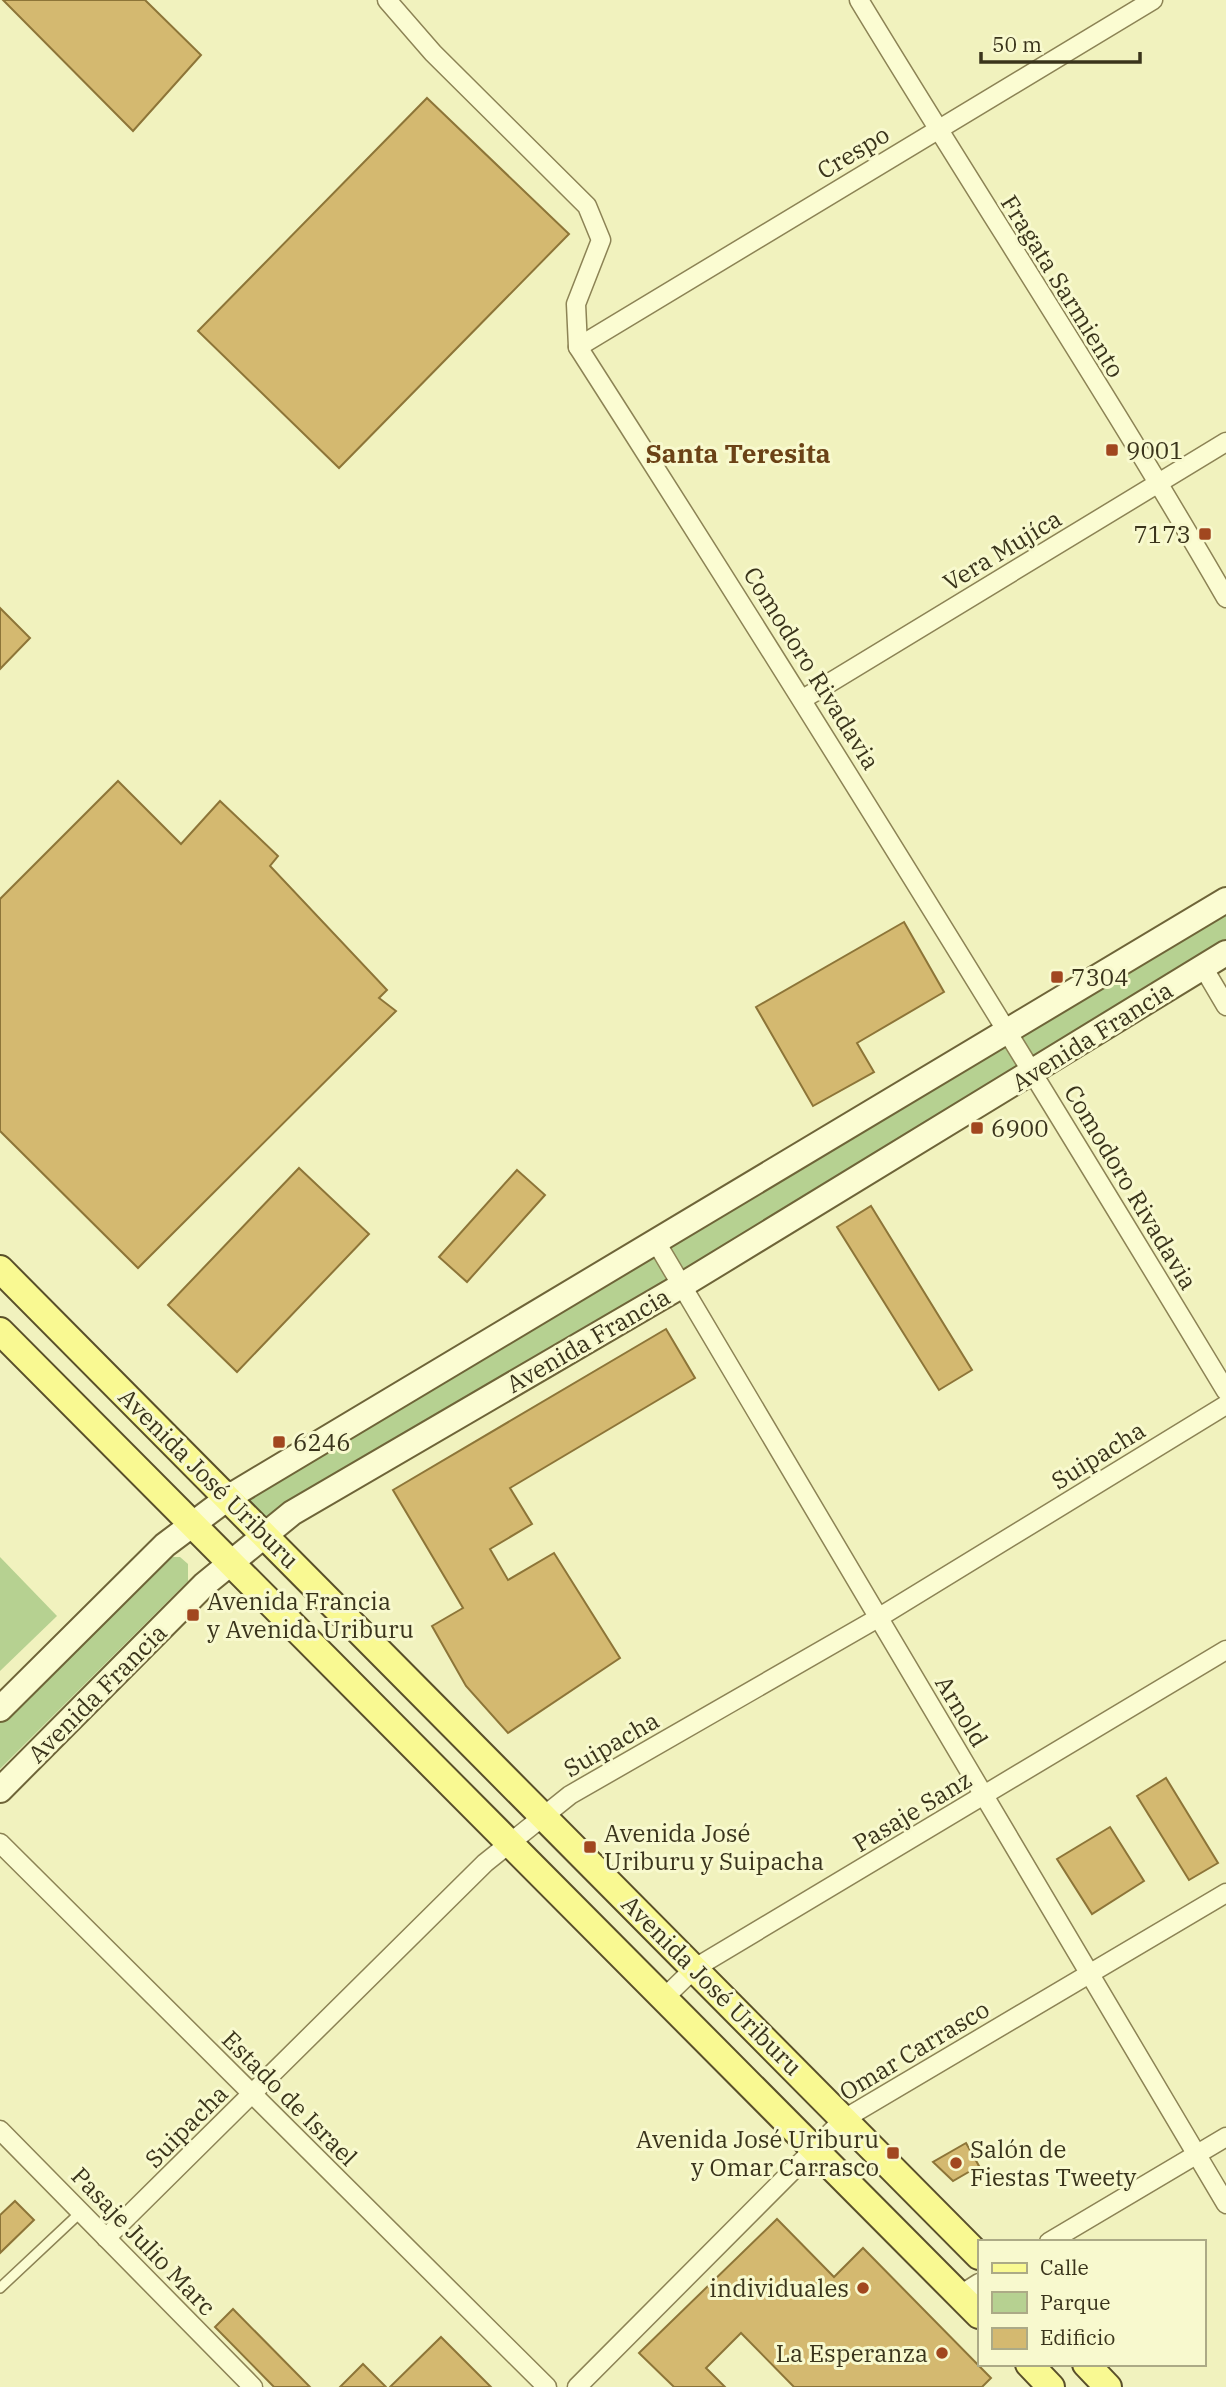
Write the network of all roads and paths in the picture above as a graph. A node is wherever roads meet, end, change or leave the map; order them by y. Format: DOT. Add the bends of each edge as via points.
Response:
graph roads {
  1 [pos="387,0"];
  2 [pos="859,0"];
  3 [pos="1153,0"];
  4 [pos="937,130"];
  5 [pos="578,347"];
  6 [pos="1226,442"];
  7 [pos="1160,483"];
  8 [pos="1226,597"];
  9 [pos="803,699"];
  10 [pos="1226,900"];
  11 [pos="1226,953"];
  12 [pos="1203,967"];
  13 [pos="1226,1006"];
  14 [pos="1009,1030"];
  15 [pos="1033,1072"];
  16 [pos="656,1242"];
  17 [pos="0,1269"];
  18 [pos="681,1286"];
  19 [pos="0,1331"];
  20 [pos="1226,1391"];
  21 [pos="1226,1405"];
  22 [pos="229,1497"];
  23 [pos="191,1523"];
  24 [pos="265,1533"];
  25 [pos="231,1562"];
  26 [pos="878,1618"];
  27 [pos="1226,1650"];
  28 [pos="0,1709"];
  29 [pos="0,1790"];
  30 [pos="984,1796"];
  31 [pos="544,1816"];
  32 [pos="0,1843"];
  33 [pos="510,1843"];
  34 [pos="1226,1893"];
  35 [pos="695,1968"];
  36 [pos="1090,1975"];
  37 [pos="664,1998"];
  38 [pos="252,2094"];
  39 [pos="844,2119"];
  40 [pos="0,2130"];
  41 [pos="1226,2137"];
  42 [pos="815,2149"];
  43 [pos="1197,2155"];
  44 [pos="1226,2204"];
  45 [pos="80,2212"];
  46 [pos="106,2238"];
  47 [pos="1052,2240"];
  48 [pos="978,2255"];
  49 [pos="0,2288"];
  50 [pos="969,2289"];
  51 [pos="978,2312"];
  52 [pos="1031,2366"];
  53 [pos="1088,2366"];
  54 [pos="253,2387"];
  55 [pos="547,2387"];
  56 [pos="577,2387"];
  57 [pos="1051,2387"];
  58 [pos="1108,2387"];
  1 -- 5 [label="street, Comodoro Rivadavia" via="433,53 587,206 601,240 576,304"];
  2 -- 4 [label="street, Fragata Sarmiento"];
  3 -- 4 [label="street, Crespo"];
  4 -- 5 [label="street, Crespo"];
  4 -- 7 [label="street, Fragata Sarmiento"];
  5 -- 9 [label="street, Comodoro Rivadavia"];
  6 -- 7 [label="street, Vera Mujíca"];
  7 -- 8 [label="street, Fragata Sarmiento"];
  7 -- 9 [label="street, Vera Mujíca"];
  9 -- 14 [label="street, Comodoro Rivadavia"];
  10 -- 14 [label="main road, Avenida Francia"];
  11 -- 12 [label="main road, Avenida Francia"];
  12 -- 13 [label="street"];
  12 -- 15 [label="main road, Avenida Francia"];
  14 -- 15 [label="street, Comodoro Rivadavia"];
  14 -- 16 [label="main road, Avenida Francia"];
  15 -- 18 [label="main road, Avenida Francia"];
  15 -- 20 [label="street, Comodoro Rivadavia"];
  16 -- 18 [label="street, Arnold"];
  16 -- 22 [label="main road, Avenida Francia"];
  17 -- 22 [label="main road, Avenida José Uriburu"];
  18 -- 24 [label="main road, Avenida Francia"];
  18 -- 26 [label="street, Arnold"];
  19 -- 23 [label="main road, Avenida José Uriburu"];
  21 -- 26 [label="street, Suipacha"];
  22 -- 23 [label="main road, Avenida Francia"];
  22 -- 24 [label="main road, Avenida José Uriburu"];
  23 -- 25 [label="main road, Avenida José Uriburu"];
  23 -- 28 [label="main road, Avenida Francia"];
  24 -- 25 [label="main road, Avenida Francia"];
  24 -- 31 [label="main road, Avenida José Uriburu"];
  25 -- 29 [label="main road, Avenida Francia"];
  25 -- 33 [label="main road, Avenida José Uriburu"];
  26 -- 30 [label="street, Arnold"];
  26 -- 31 [label="street, Suipacha" via="570,1796"];
  27 -- 30 [label="street, Pasaje Sanz"];
  30 -- 35 [label="street, Pasaje Sanz"];
  30 -- 36 [label="street, Arnold"];
  31 -- 33 [label="street, Suipacha"];
  31 -- 35 [label="main road, Avenida José Uriburu"];
  32 -- 38 [label="street, Estado de Israel"];
  33 -- 37 [label="main road, Avenida José Uriburu"];
  33 -- 38 [label="street, Suipacha"];
  34 -- 36 [label="street, Omar Carrasco"];
  35 -- 37 [label="street, Pasaje Sanz"];
  35 -- 39 [label="main road, Avenida José Uriburu"];
  36 -- 39 [label="street, Omar Carrasco"];
  36 -- 43 [label="street, Arnold"];
  37 -- 42 [label="main road, Avenida José Uriburu"];
  38 -- 46 [label="street, Suipacha"];
  38 -- 55 [label="street, Estado de Israel"];
  39 -- 42 [label="street, Omar Carrasco"];
  39 -- 48 [label="main road, Avenida José Uriburu"];
  40 -- 45 [label="street, Pasaje Julio Marc"];
  41 -- 43 [label="street"];
  42 -- 50 [label="main road, Avenida José Uriburu"];
  42 -- 56 [label="street, Omar Carrasco"];
  43 -- 44 [label="street, Arnold"];
  43 -- 47 [label="street"];
  45 -- 46 [label="street, Pasaje Julio Marc"];
  45 -- 49 [label="lane"];
  46 -- 54 [label="street, Pasaje Julio Marc"];
  50 -- 51 [label="main road, Avenida José Uriburu"];
  52 -- 57 [label="main road"];
  53 -- 58 [label="main road"];
}
